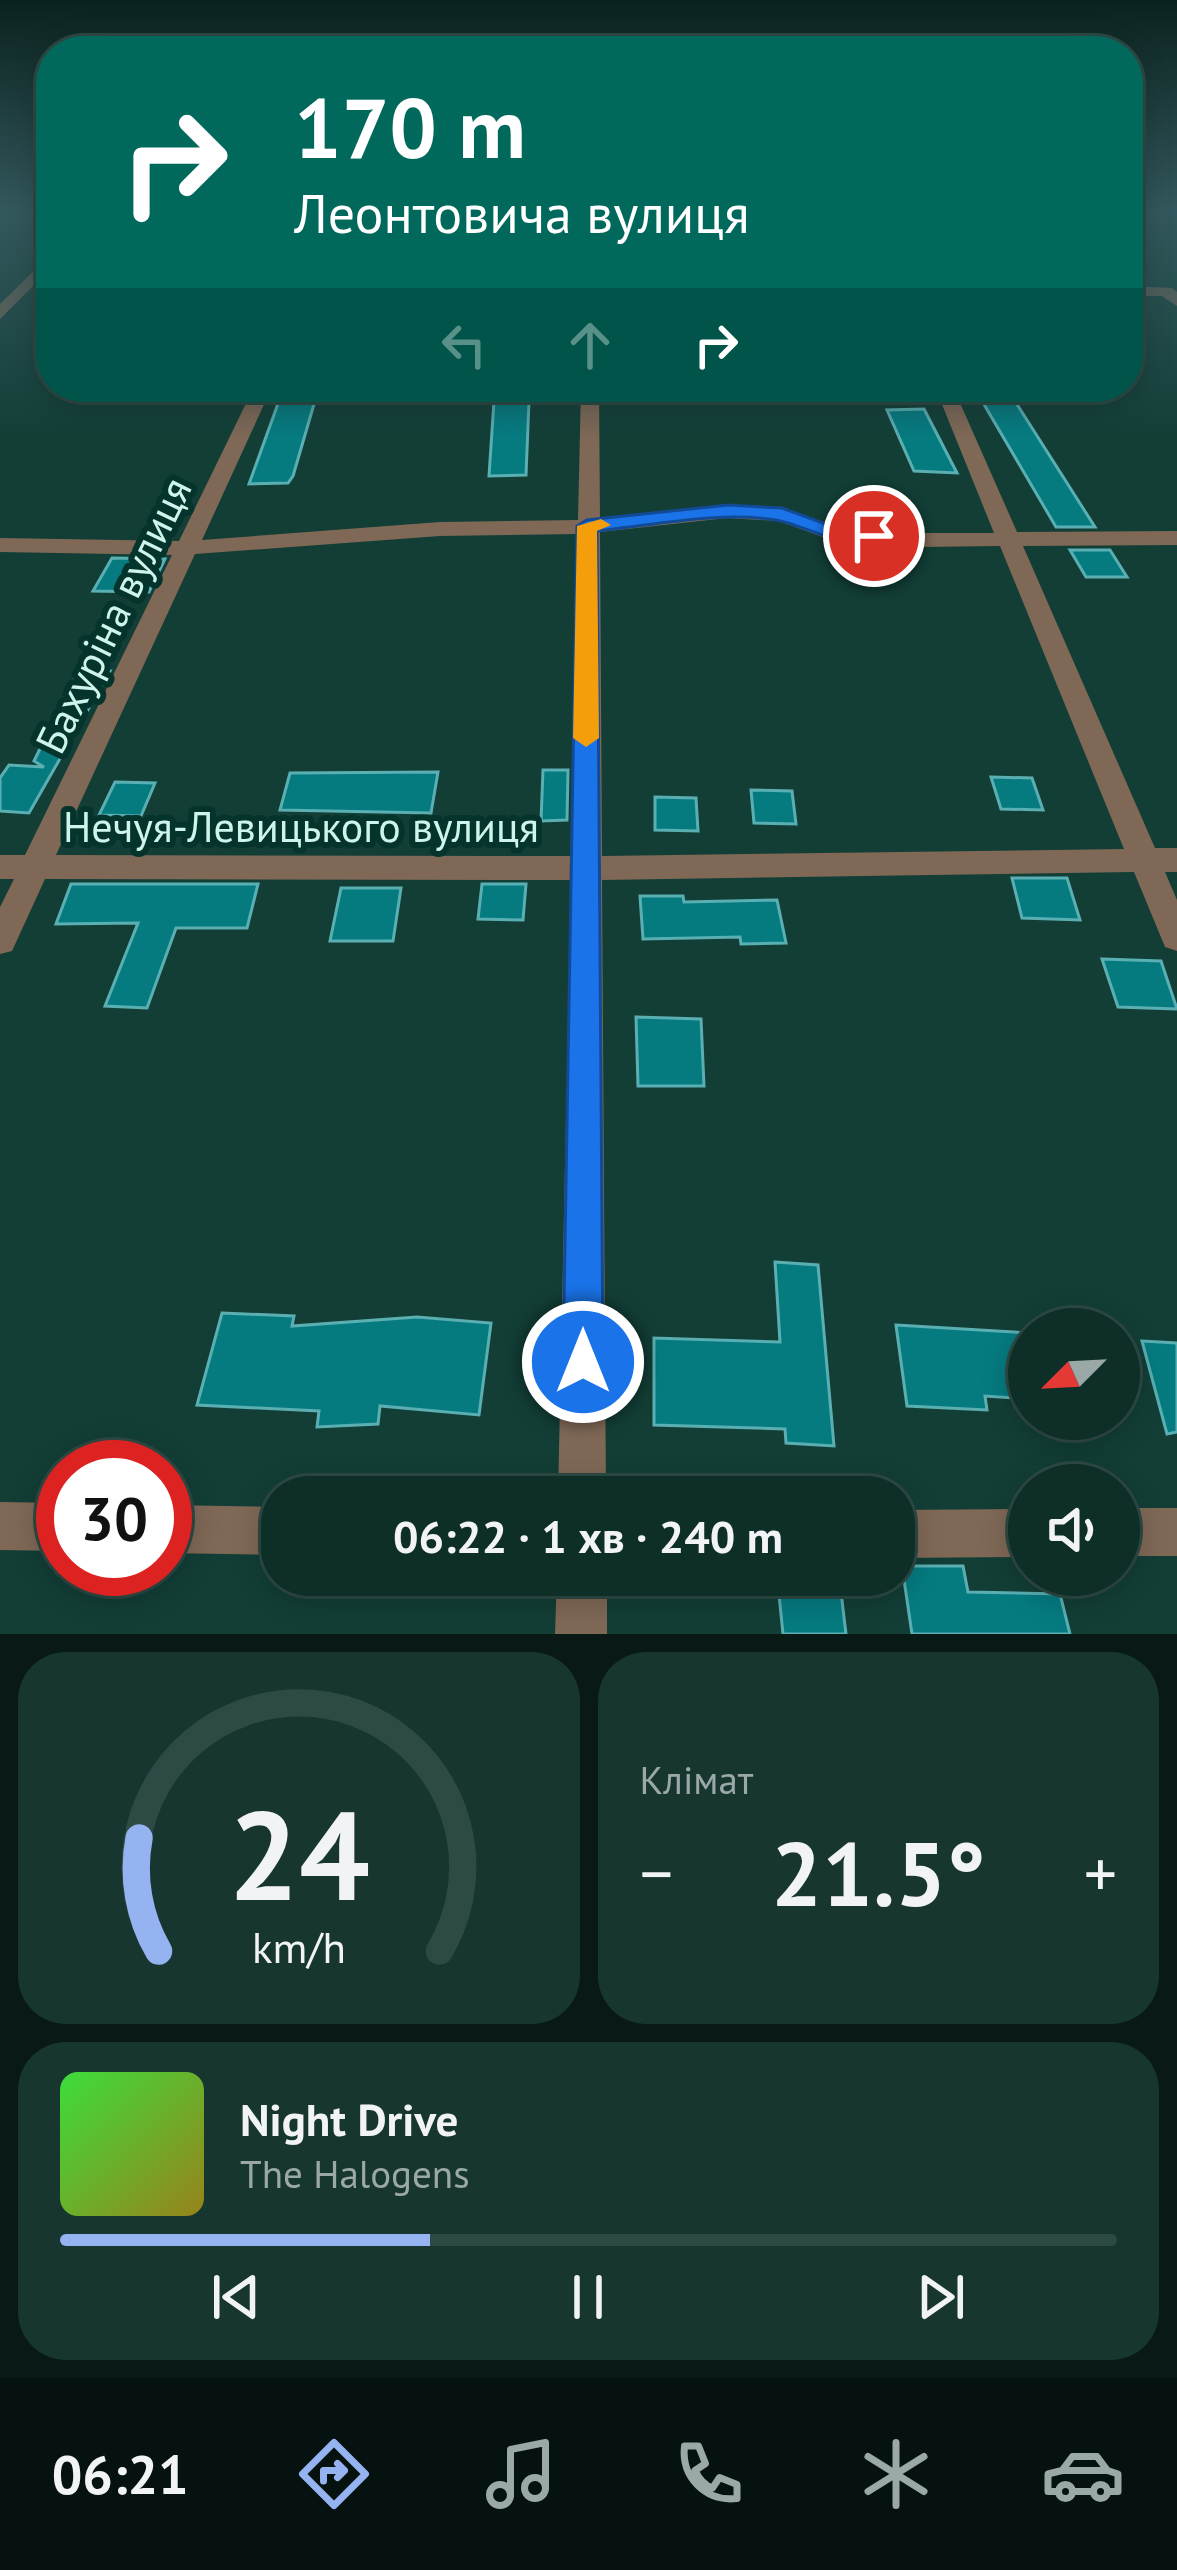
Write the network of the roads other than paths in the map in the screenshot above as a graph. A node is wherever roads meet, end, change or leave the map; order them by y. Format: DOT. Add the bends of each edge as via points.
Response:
graph roads {
  1 [pos="1143,291"];
  2 [pos="8,297"];
  3 [pos="1177,301"];
  4 [pos="0,314"];
  5 [pos="256,402"];
  6 [pos="590,402"];
  7 [pos="950,402"];
  8 [pos="587,526"];
  9 [pos="1177,538"];
  10 [pos="1007,541"];
  11 [pos="0,545"];
  12 [pos="188,548"];
  13 [pos="1141,859"];
  14 [pos="1177,860"];
  15 [pos="0,867"];
  16 [pos="35,868"];
  17 [pos="585,868"];
  18 [pos="1177,938"];
  19 [pos="0,941"];
  20 [pos="582,1476"];
  21 [pos="0,1526"];
  22 [pos="36,1527"];
  23 [pos="192,1529"];
  24 [pos="261,1531"];
  25 [pos="1140,1532"];
  26 [pos="1177,1532"];
  27 [pos="1008,1533"];
  28 [pos="915,1534"];
  29 [pos="582,1596"];
  30 [pos="581,1634"];
  1 -- 3 [label="street" via="1166,291"];
  2 -- 4 [label="street"];
  5 -- 12 [label="street, Бахуріна вулиця"];
  6 -- 8 [label="street"];
  7 -- 10 [label="street"];
  8 -- 10 [label="street" via="728,511 782,514 828,532"];
  8 -- 12 [label="street"];
  8 -- 17 [label="street"];
  9 -- 10 [label="street"];
  10 -- 13 [label="street"];
  11 -- 12 [label="street"];
  12 -- 16 [label="street, Бахуріна вулиця"];
  13 -- 14 [label="street, Нечуя-Левицького вулиця"];
  13 -- 17 [label="street, Нечуя-Левицького вулиця"];
  13 -- 18 [label="street"];
  15 -- 16 [label="street, Нечуя-Левицького вулиця"];
  16 -- 17 [label="street, Нечуя-Левицького вулиця"];
  16 -- 19 [label="street, Бахуріна вулиця"];
  17 -- 20 [label="street"];
  21 -- 22 [label="street"];
  23 -- 24 [label="street"];
  25 -- 26 [label="street"];
  27 -- 28 [label="street"];
  29 -- 30 [label="street"];
}
